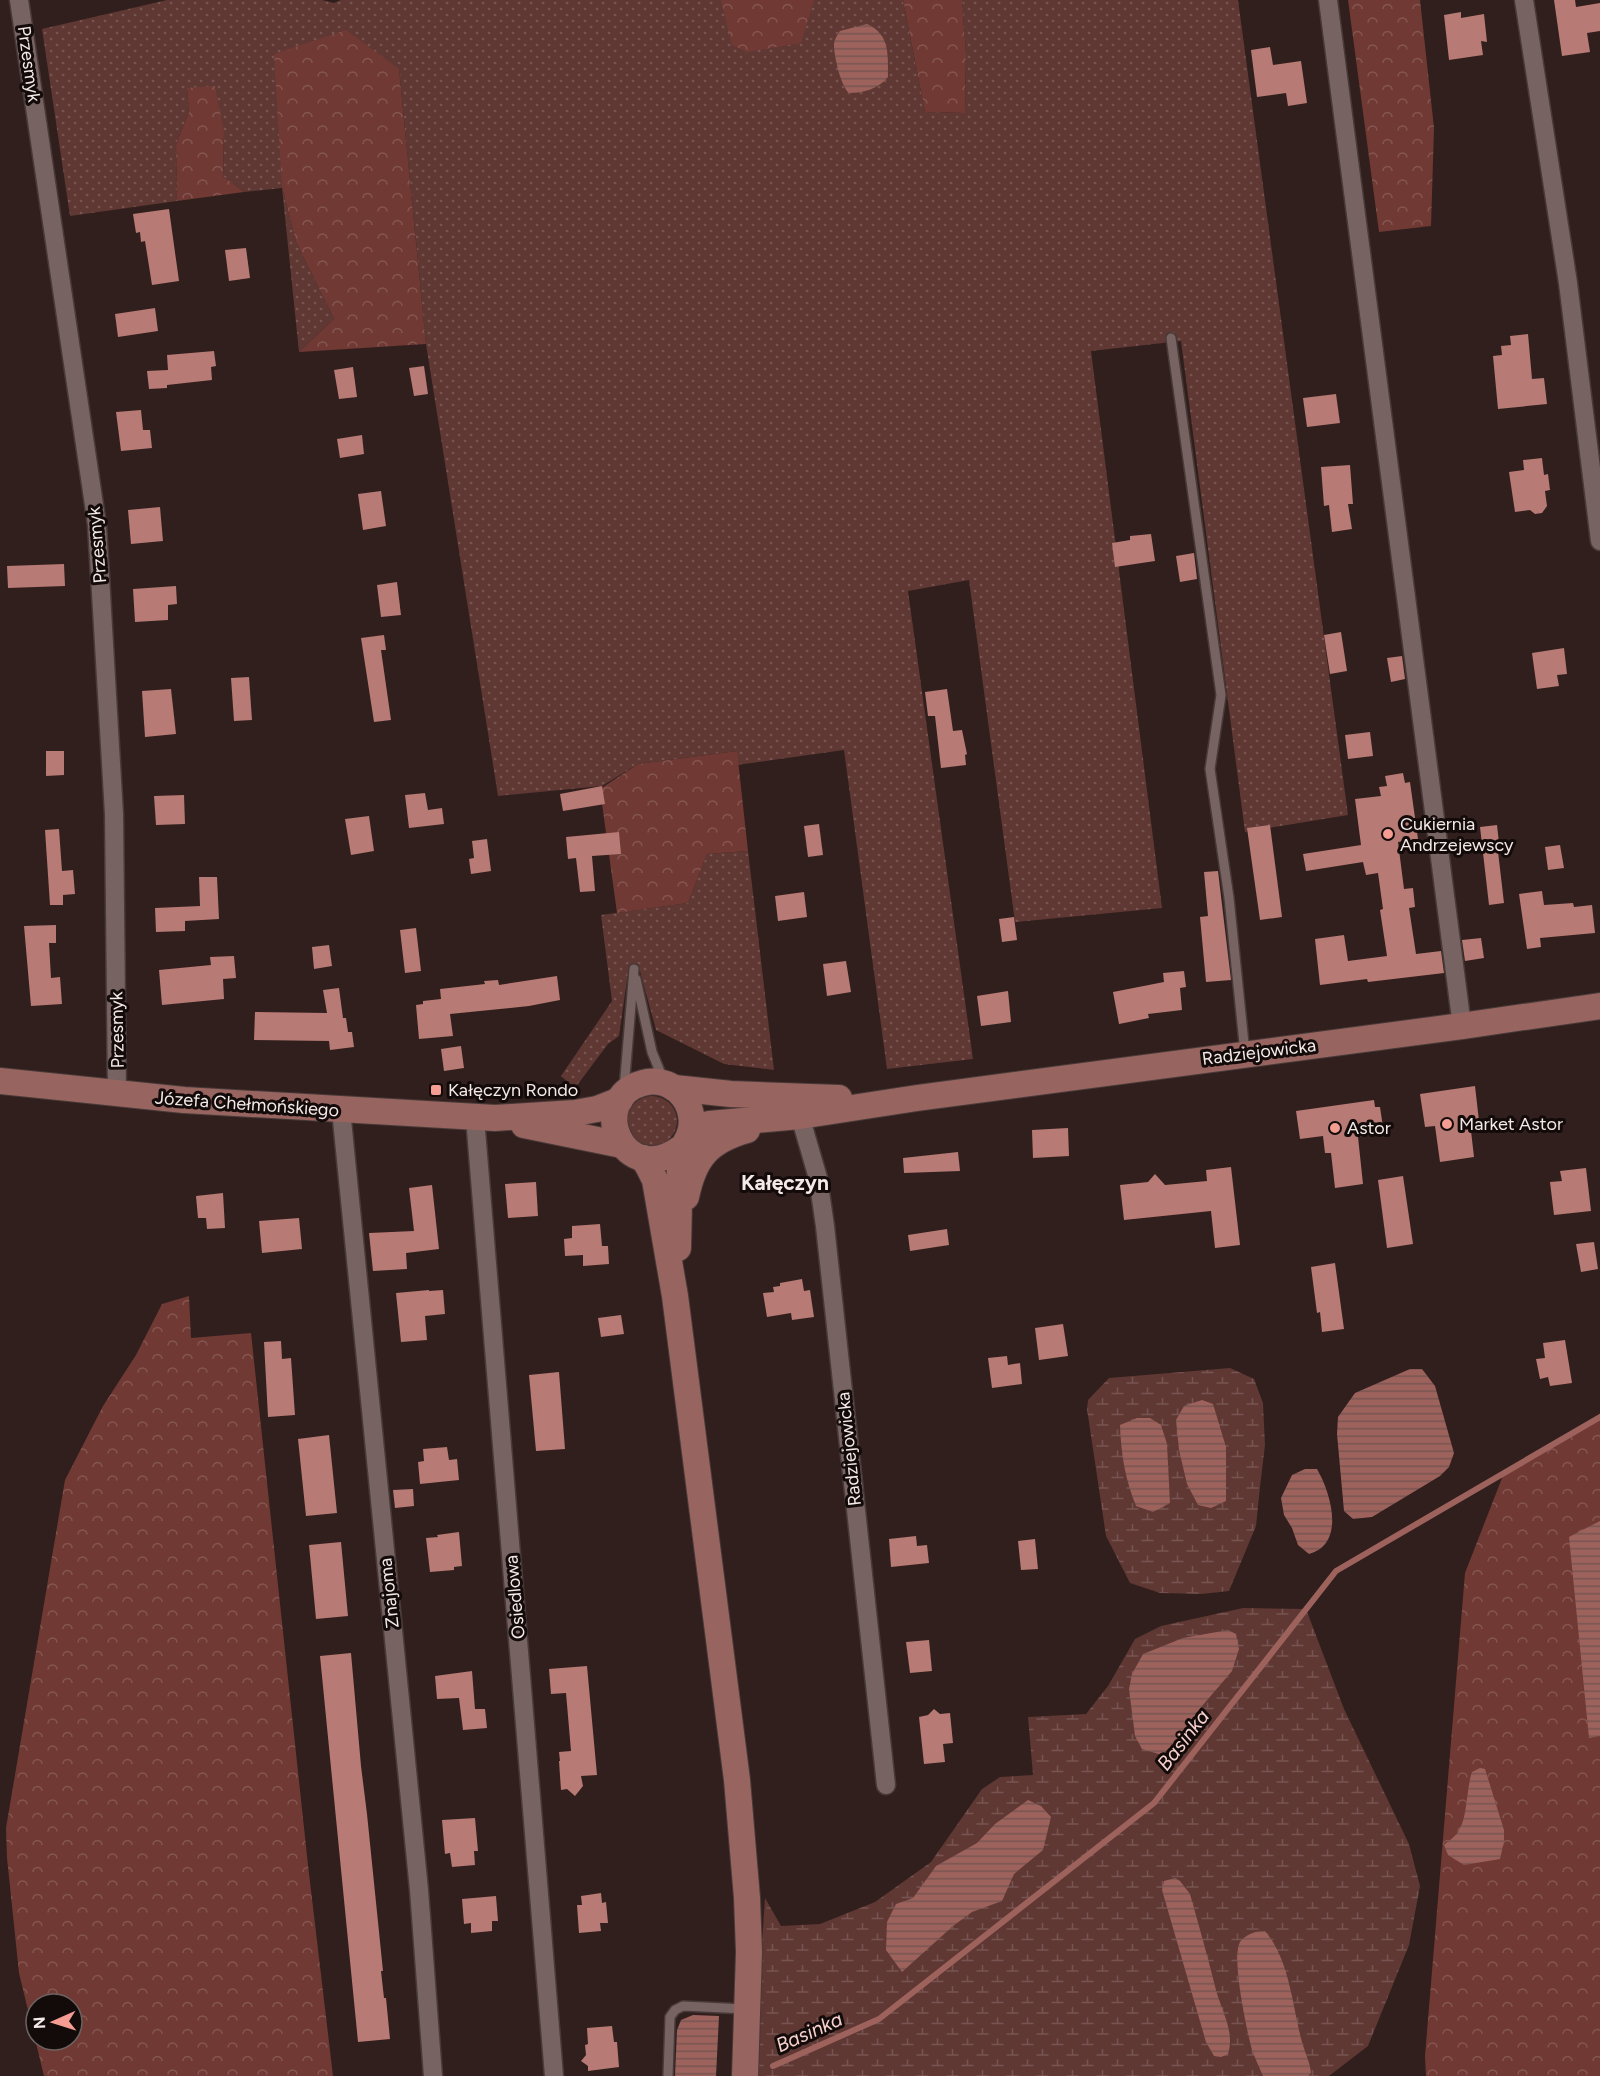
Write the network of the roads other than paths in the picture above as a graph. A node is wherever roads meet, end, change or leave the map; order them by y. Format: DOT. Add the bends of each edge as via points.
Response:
graph roads {
  1 [pos="19,0"];
  2 [pos="1328,0"];
  3 [pos="1524,0"];
  4 [pos="1171,339"];
  5 [pos="1600,541"];
  6 [pos="1600,1006"];
  7 [pos="1462,1026"];
  8 [pos="1245,1054"];
  9 [pos="0,1081"];
  10 [pos="670,1086"];
  11 [pos="117,1094"];
  12 [pos="622,1097"];
  13 [pos="917,1098"];
  14 [pos="341,1110"];
  15 [pos="800,1116"];
  16 [pos="485,1118"];
  17 [pos="686,1140"];
  18 [pos="632,1152"];
  19 [pos="679,1240"];
  20 [pos="675,1296"];
  21 [pos="886,1785"];
  22 [pos="749,2009"];
  23 [pos="433,2076"];
  24 [pos="554,2076"];
  25 [pos="668,2076"];
  26 [pos="745,2076"];
  1 -- 11 [label="street, Przesmyk" via="97,525 114,814"];
  2 -- 7 [label="street"];
  3 -- 5 [label="street" via="1568,283"];
  4 -- 8 [label="lane" via="1221,695 1210,768"];
  6 -- 7 [label="main road, Radziejowicka"];
  7 -- 8 [label="main road, Radziejowicka"];
  8 -- 13 [label="main road, Radziejowicka"];
  9 -- 11 [label="main road, Józefa Chełmońskiego"];
  10 -- 12 [label="main road" via="647,1082"];
  10 -- 12 [label="lane" via="658,1070 652,1052 634,969"];
  10 -- 13 [label="main road, Radziejowicka" via="716,1093 798,1097"];
  10 -- 17 [label="main road" via="684,1096 690,1108 692,1120"];
  11 -- 14 [label="main road, Józefa Chełmońskiego"];
  12 -- 16 [label="main road, Józefa Chełmońskiego" via="597,1109 575,1113"];
  12 -- 18 [label="main road" via="614,1123 616,1134"];
  13 -- 15 [label="main road, Radziejowicka"];
  14 -- 16 [label="main road, Józefa Chełmońskiego"];
  14 -- 23 [label="street, Znajoma" via="419,1890"];
  15 -- 17 [label="main road, Radziejowicka" via="710,1124"];
  15 -- 19 [label="main road" via="731,1134 709,1147 690,1181"];
  15 -- 21 [label="street, Radziejowicka" via="818,1178 825,1226"];
  16 -- 18 [label="main road, Józefa Chełmońskiego"];
  16 -- 24 [label="street, Osiedlowa"];
  17 -- 18 [label="main road" via="670,1156 657,1160"];
  17 -- 19 [label="main road"];
  18 -- 20 [label="main road" via="648,1166 654,1180"];
  19 -- 20 [label="main road"];
  20 -- 22 [label="main road" via="738,1790 747,1898"];
  22 -- 25 [label="lane" via="683,2006 675,2010 670,2017"];
  22 -- 26 [label="main road"];
}
